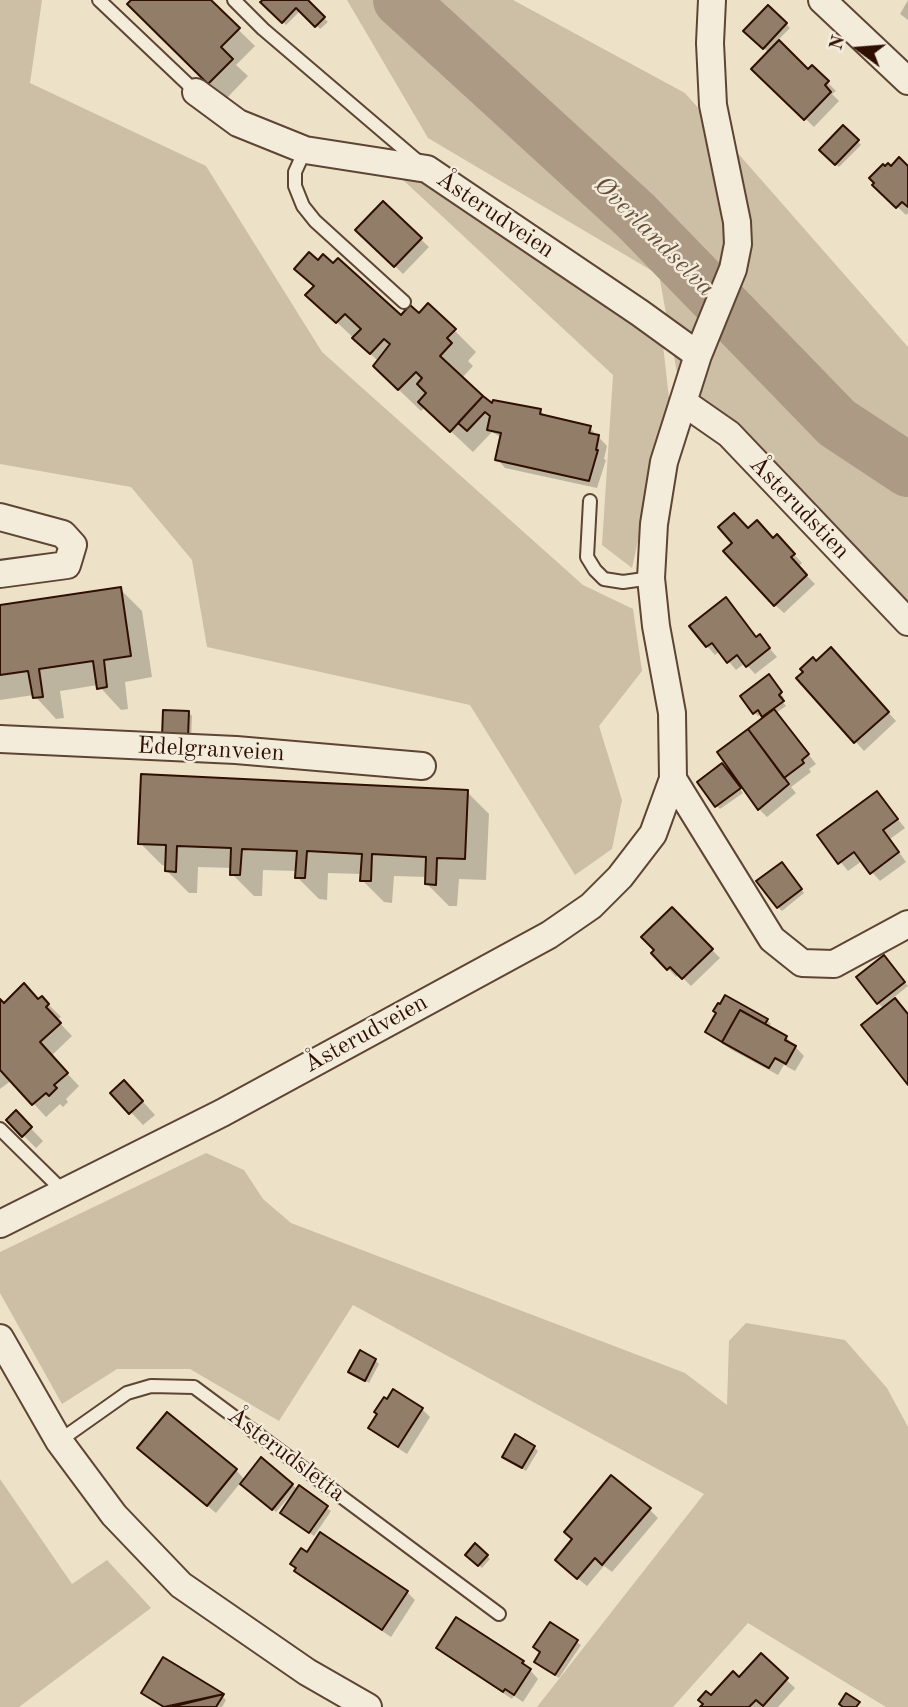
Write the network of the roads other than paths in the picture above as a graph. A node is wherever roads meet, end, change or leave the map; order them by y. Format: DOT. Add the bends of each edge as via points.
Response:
graph roads {
  1 [pos="99,0"];
  2 [pos="234,0"];
  3 [pos="712,0"];
  4 [pos="822,0"];
  5 [pos="908,80"];
  6 [pos="196,92"];
  7 [pos="305,150"];
  8 [pos="427,169"];
  9 [pos="404,302"];
  10 [pos="698,355"];
  11 [pos="683,402"];
  12 [pos="590,501"];
  13 [pos="0,517"];
  14 [pos="0,574"];
  15 [pos="651,578"];
  16 [pos="908,622"];
  17 [pos="0,740"];
  18 [pos="422,766"];
  19 [pos="673,779"];
  20 [pos="908,924"];
  21 [pos="0,1129"];
  22 [pos="64,1192"];
  23 [pos="0,1224"];
  24 [pos="0,1338"];
  25 [pos="59,1441"];
  26 [pos="499,1614"];
  27 [pos="368,1707"];
  1 -- 6 [label="lane"];
  2 -- 8 [label="lane"];
  3 -- 10 [label="street, Åsterudveien" via="713,105 738,244 733,269"];
  4 -- 5 [label="street"];
  6 -- 7 [label="street, Åsterudveien" via="238,123"];
  7 -- 8 [label="street, Åsterudveien"];
  7 -- 9 [label="lane" via="295,172 303,206"];
  8 -- 10 [label="street, Åsterudveien"];
  10 -- 11 [label="street, Åsterudveien"];
  11 -- 15 [label="street, Åsterudveien" via="664,462"];
  11 -- 16 [label="street, Åsterudstien" via="729,434"];
  12 -- 15 [label="lane" via="587,557 594,570 604,579 622,582"];
  13 -- 14 [label="street" via="63,534 73,545 67,565"];
  15 -- 19 [label="street, Åsterudveien" via="672,713"];
  17 -- 18 [label="street, Edelgranveien" via="236,750"];
  19 -- 20 [label="street" via="772,939 802,963 834,964"];
  19 -- 22 [label="street, Åsterudveien" via="653,834 620,877 581,913 222,1113"];
  21 -- 22 [label="lane"];
  22 -- 23 [label="street, Åsterudveien"];
  24 -- 25 [label="street"];
  25 -- 26 [label="lane, Åsterudsletta" via="127,1393 151,1385 194,1387"];
  25 -- 27 [label="street" via="114,1514 181,1585 307,1672"];
}
